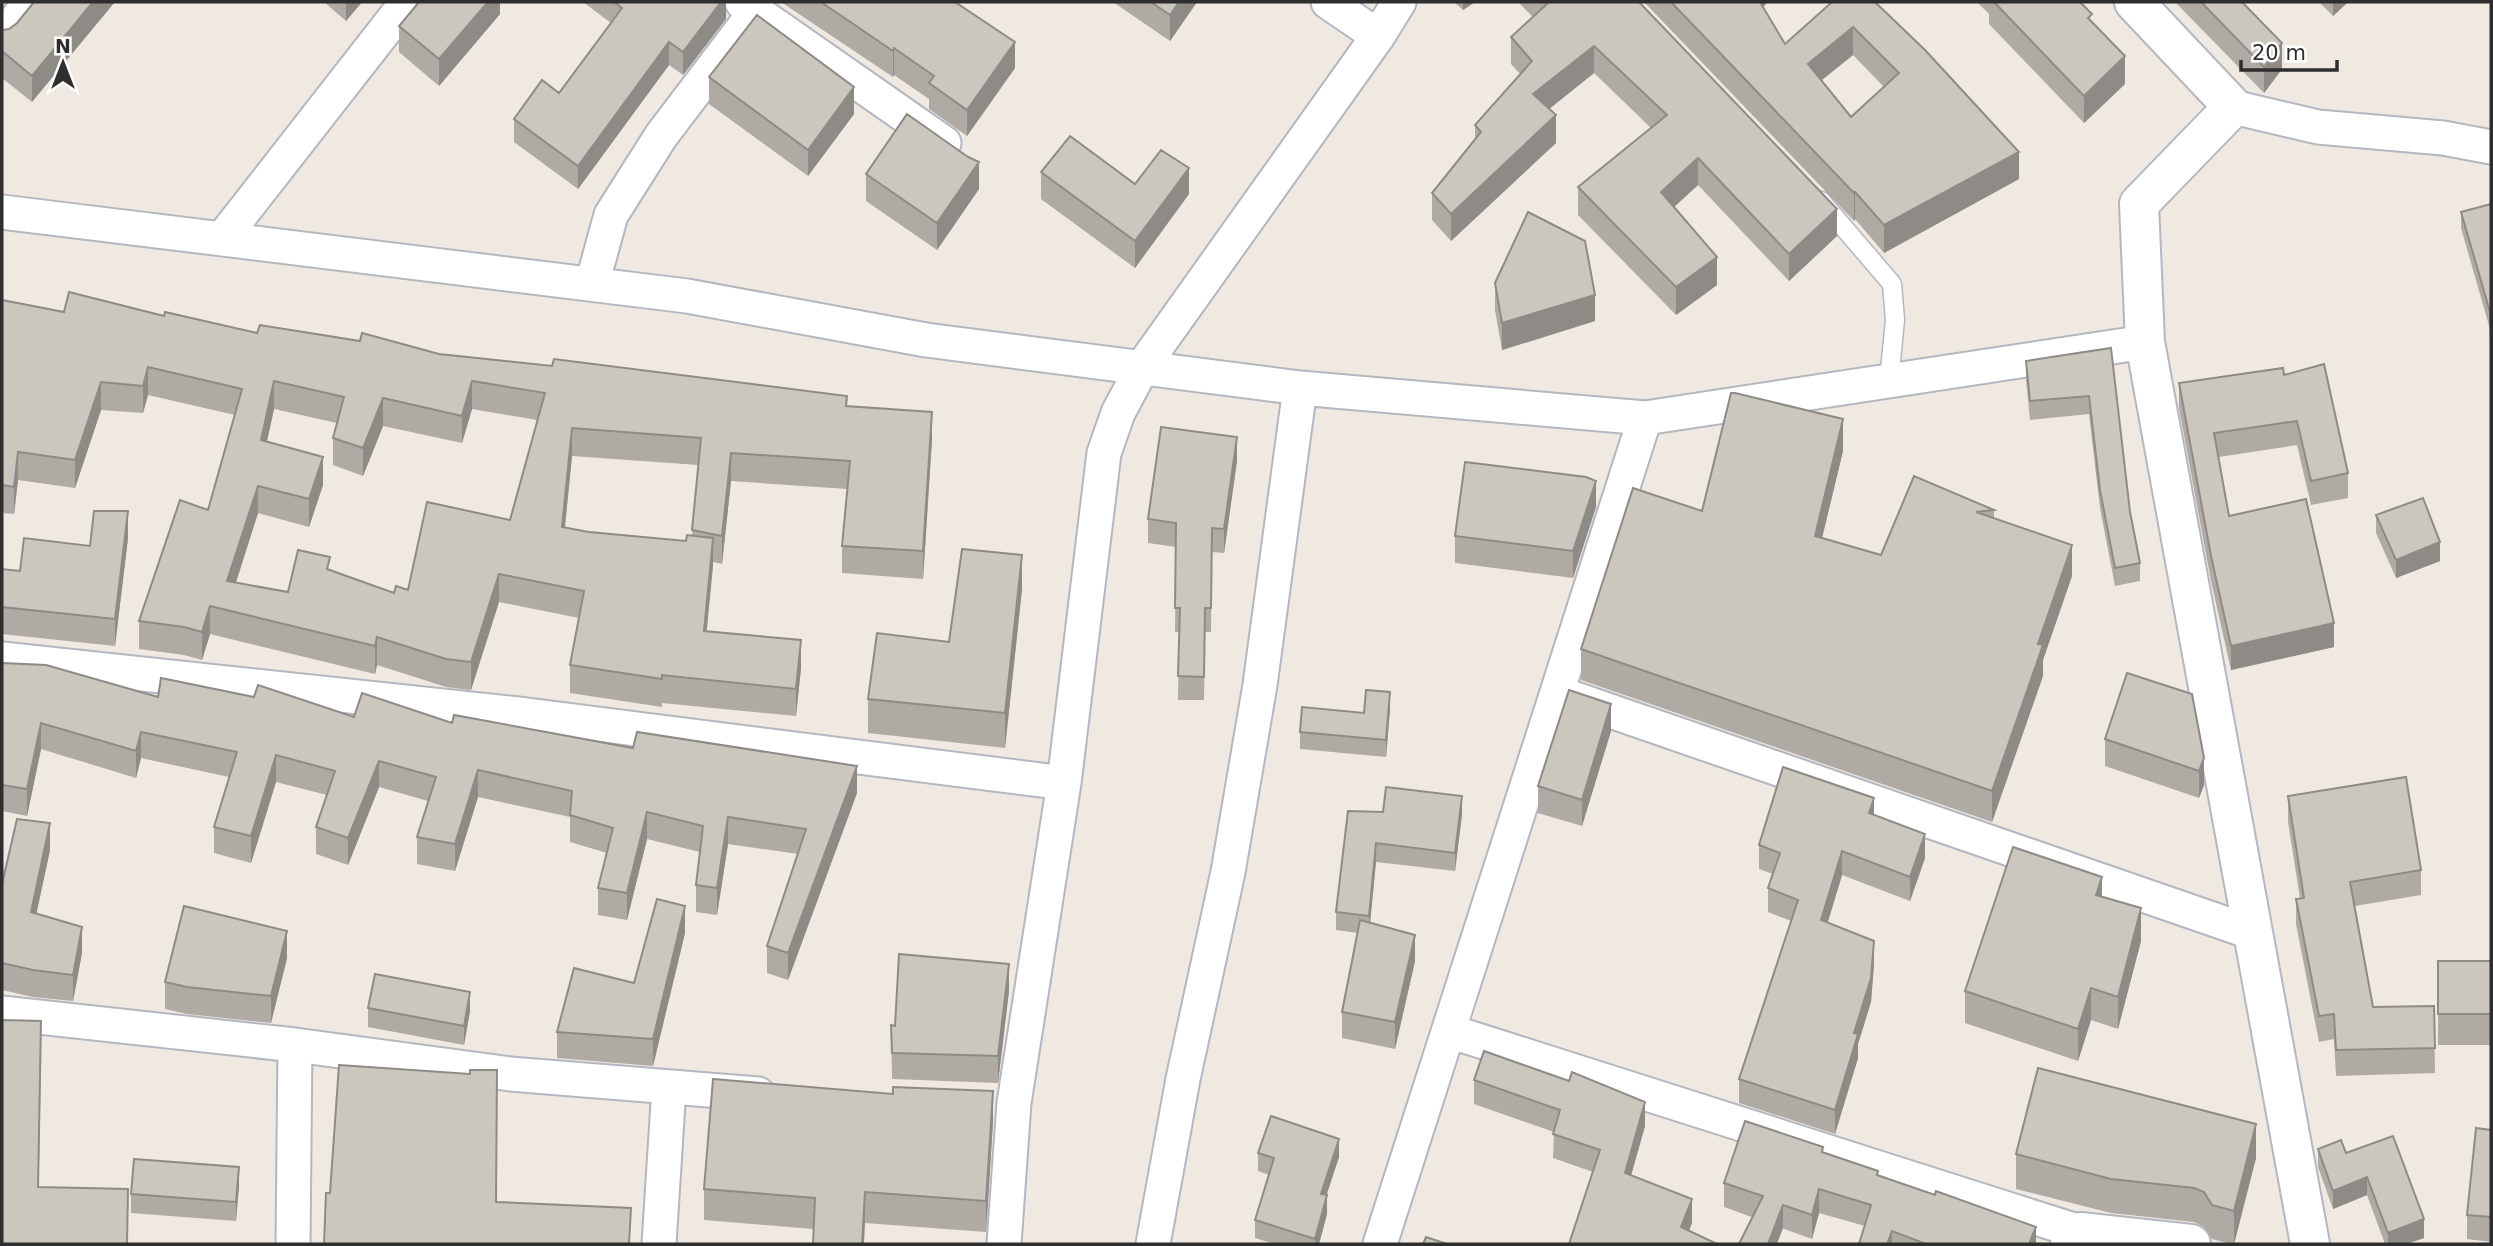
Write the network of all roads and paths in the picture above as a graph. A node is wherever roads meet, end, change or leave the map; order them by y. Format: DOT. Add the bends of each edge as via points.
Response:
graph roads {
  1 [pos="30,2"];
  2 [pos="407,2"];
  3 [pos="1328,2"];
  4 [pos="1399,2"];
  5 [pos="2134,2"];
  6 [pos="749,7"];
  7 [pos="1378,36"];
  8 [pos="2,38"];
  9 [pos="2233,107"];
  10 [pos="2491,147"];
  11 [pos="968,160"];
  12 [pos="1812,191"];
  13 [pos="2,212"];
  14 [pos="222,239"];
  15 [pos="592,284"];
  16 [pos="2145,342"];
  17 [pos="1143,366"];
  18 [pos="1889,381"];
  19 [pos="1300,388"];
  20 [pos="1646,418"];
  21 [pos="2,659"];
  22 [pos="1557,692"];
  23 [pos="1064,783"];
  24 [pos="2253,933"];
  25 [pos="2,1013"];
  26 [pos="1449,1031"];
  27 [pos="295,1045"];
  28 [pos="669,1087"];
  29 [pos="792,1095"];
  30 [pos="2075,1238"];
  31 [pos="293,1244"];
  32 [pos="659,1244"];
  33 [pos="1004,1244"];
  34 [pos="1153,1244"];
  35 [pos="1380,1244"];
  36 [pos="2191,1244"];
  37 [pos="2310,1244"];
  1 -- 8 [label="street"];
  2 -- 14 [label="street"];
  3 -- 7 [label="street"];
  4 -- 7 [label="street"];
  5 -- 9 [label="street"];
  6 -- 11 [label="street"];
  6 -- 15 [label="street" via="611,215"];
  7 -- 17 [label="street"];
  9 -- 10 [label="street" via="2318,127"];
  9 -- 16 [label="street" via="2140,204"];
  12 -- 18 [label="lane" via="1892,284 1895,320"];
  13 -- 14 [label="street"];
  14 -- 15 [label="street"];
  15 -- 17 [label="street" via="688,296 926,340"];
  16 -- 18 [label="street"];
  16 -- 24 [label="street"];
  17 -- 19 [label="street"];
  17 -- 23 [label="street" via="1118,413 1104,453"];
  18 -- 20 [label="street"];
  19 -- 20 [label="street"];
  19 -- 34 [label="street" via="1249,752"];
  20 -- 22 [label="street"];
  21 -- 23 [label="street" via="518,714"];
  22 -- 24 [label="street"];
  22 -- 26 [label="street"];
  23 -- 33 [label="street" via="1000,1102"];
  24 -- 37 [label="street"];
  25 -- 27 [label="street"];
  26 -- 30 [label="street"];
  26 -- 35 [label="street"];
  27 -- 28 [label="street" via="510,1074"];
  27 -- 31 [label="street"];
  28 -- 29 [label="street"];
  28 -- 32 [label="street"];
  30 -- 36 [label="street"];
}
